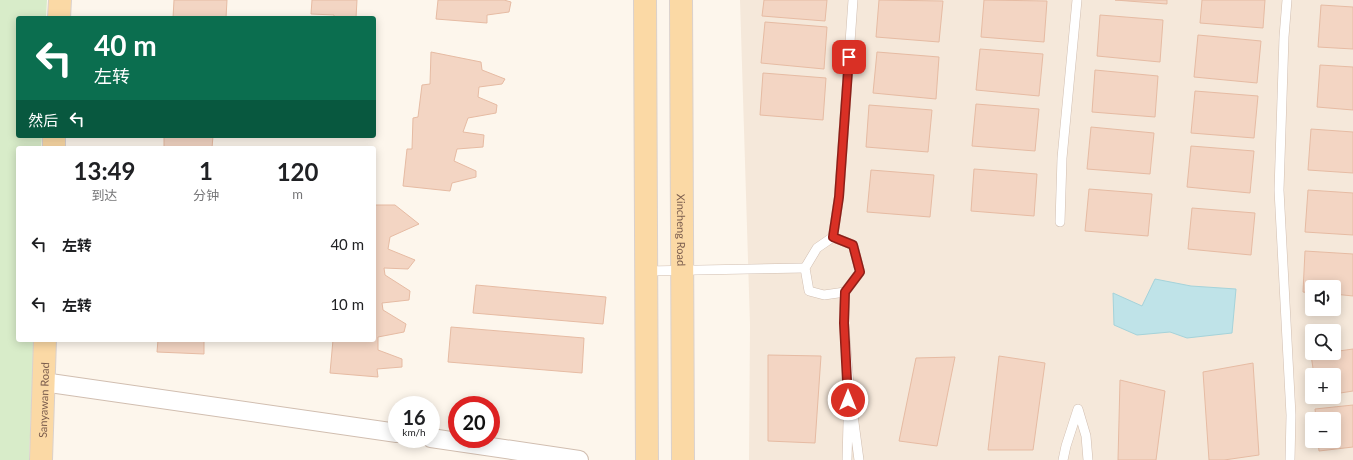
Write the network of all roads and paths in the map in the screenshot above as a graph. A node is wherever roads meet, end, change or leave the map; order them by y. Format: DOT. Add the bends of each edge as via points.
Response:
graph roads {
  1 [pos="60,0"];
  2 [pos="645,0"];
  3 [pos="681,0"];
  4 [pos="853,0"];
  5 [pos="1077,0"];
  6 [pos="1287,0"];
  7 [pos="60,16"];
  8 [pos="1060,222"];
  9 [pos="833,237"];
  10 [pos="805,268"];
  11 [pos="682,270"];
  12 [pos="646,271"];
  13 [pos="845,292"];
  14 [pos="45,342"];
  15 [pos="43,382"];
  16 [pos="849,385"];
  17 [pos="388,432"];
  18 [pos="440,439"];
  19 [pos="41,460"];
  20 [pos="579,460"];
  21 [pos="647,460"];
  22 [pos="683,460"];
  23 [pos="847,460"];
  24 [pos="859,460"];
  25 [pos="1063,460"];
  26 [pos="1088,460"];
  27 [pos="1290,460"];
  1 -- 7 [label="main road"];
  2 -- 12 [label="main road"];
  3 -- 11 [label="main road, Xincheng Road"];
  4 -- 9 [label="lane" via="839,197"];
  5 -- 8 [label="lane" via="1062,158"];
  6 -- 27 [label="lane" via="1279,190 1291,415"];
  9 -- 10 [label="lane" via="817,248"];
  9 -- 13 [label="lane" via="853,245 860,272"];
  10 -- 11 [label="lane"];
  10 -- 13 [label="lane" via="809,292 824,295"];
  11 -- 12 [label="lane"];
  11 -- 22 [label="main road, Xincheng Road"];
  12 -- 21 [label="main road"];
  13 -- 16 [label="lane" via="844,323"];
  14 -- 15 [label="main road, Sanyawan Road"];
  15 -- 17 [label="street"];
  15 -- 19 [label="main road, Sanyawan Road"];
  16 -- 23 [label="lane"];
  16 -- 24 [label="lane"];
  18 -- 20 [label="street"];
  25 -- 26 [label="lane" via="1078,409 1086,436"];
}
